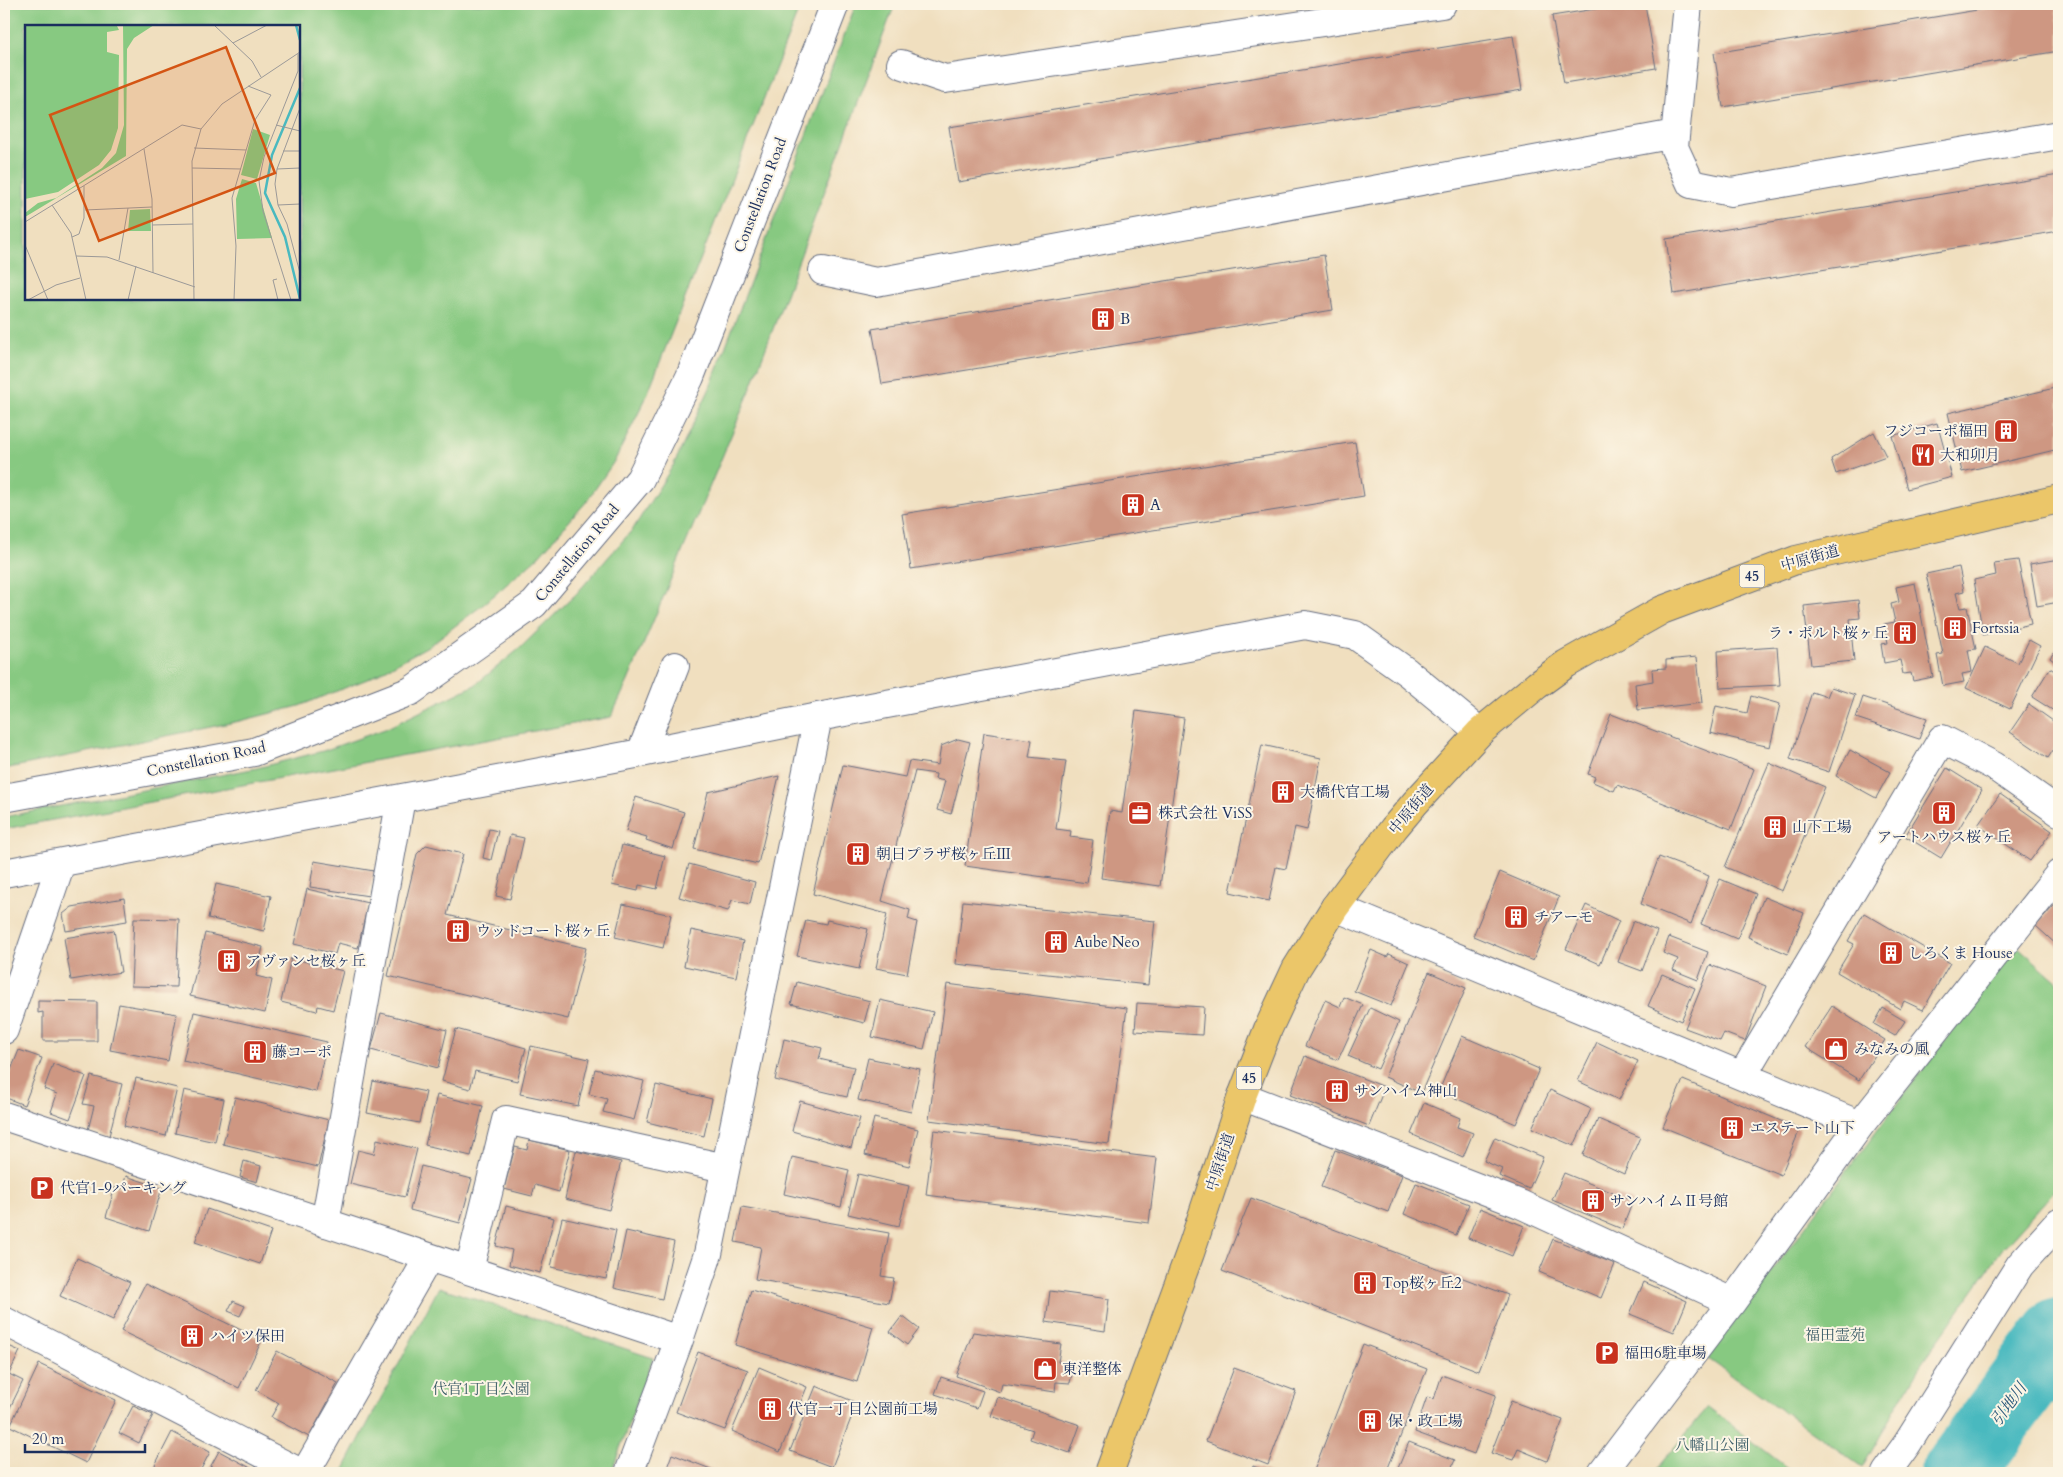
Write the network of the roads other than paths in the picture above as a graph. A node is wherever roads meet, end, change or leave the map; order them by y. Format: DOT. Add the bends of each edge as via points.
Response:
graph roads {
  1 [pos="835,4"];
  2 [pos="1442,4"];
  3 [pos="1688,4"];
  4 [pos="901,64"];
  5 [pos="1675,134"];
  6 [pos="2059,135"];
  7 [pos="823,271"];
  8 [pos="2059,499"];
  9 [pos="675,666"];
  10 [pos="818,717"];
  11 [pos="1480,732"];
  12 [pos="641,753"];
  13 [pos="4,798"];
  14 [pos="401,798"];
  15 [pos="2059,812"];
  16 [pos="61,863"];
  17 [pos="4,873"];
  18 [pos="2059,874"];
  19 [pos="1335,907"];
  20 [pos="4,1030"];
  21 [pos="1742,1076"];
  22 [pos="1242,1096"];
  23 [pos="4,1116"];
  24 [pos="1860,1125"];
  25 [pos="725,1168"];
  26 [pos="2059,1222"];
  27 [pos="325,1223"];
  28 [pos="429,1257"];
  29 [pos="469,1270"];
  30 [pos="1732,1302"];
  31 [pos="4,1321"];
  32 [pos="679,1340"];
  33 [pos="301,1473"];
  34 [pos="305,1473"];
  35 [pos="629,1473"];
  36 [pos="1108,1473"];
  37 [pos="1602,1473"];
  38 [pos="1886,1473"];
  1 -- 13 [label="street, Constellation Road" via="690,377 640,479 534,604 411,691 254,752"];
  2 -- 4 [label="street" via="946,79"];
  3 -- 5 [label="street"];
  5 -- 6 [label="street" via="1674,147 1691,184 1731,192"];
  5 -- 7 [label="street" via="876,282"];
  8 -- 11 [label="main road, 中原街道 / 45" via="1796,560 1662,610 1566,664"];
  9 -- 12 [label="street"];
  10 -- 11 [label="street" via="1305,625 1355,634"];
  10 -- 12 [label="street"];
  10 -- 25 [label="street"];
  11 -- 19 [label="main road, 中原街道 / 45" via="1415,802"];
  12 -- 14 [label="street"];
  14 -- 16 [label="street"];
  14 -- 27 [label="street"];
  15 -- 21 [label="street" via="1994,766 1942,739"];
  16 -- 17 [label="street"];
  16 -- 20 [label="street"];
  18 -- 24 [label="street"];
  19 -- 21 [label="street"];
  19 -- 22 [label="main road, 中原街道 / 45" via="1296,969"];
  21 -- 24 [label="street"];
  22 -- 30 [label="street" via="1520,1204"];
  22 -- 36 [label="main road, 中原街道 / 45" via="1190,1253"];
  23 -- 27 [label="street"];
  24 -- 30 [label="street"];
  25 -- 29 [label="street" via="506,1120"];
  25 -- 32 [label="street" via="708,1254"];
  26 -- 38 [label="street" via="2020,1266"];
  27 -- 28 [label="street"];
  28 -- 29 [label="street"];
  28 -- 34 [label="street"];
  29 -- 32 [label="street"];
  30 -- 37 [label="street"];
  31 -- 33 [label="street"];
  32 -- 35 [label="street"];
}
